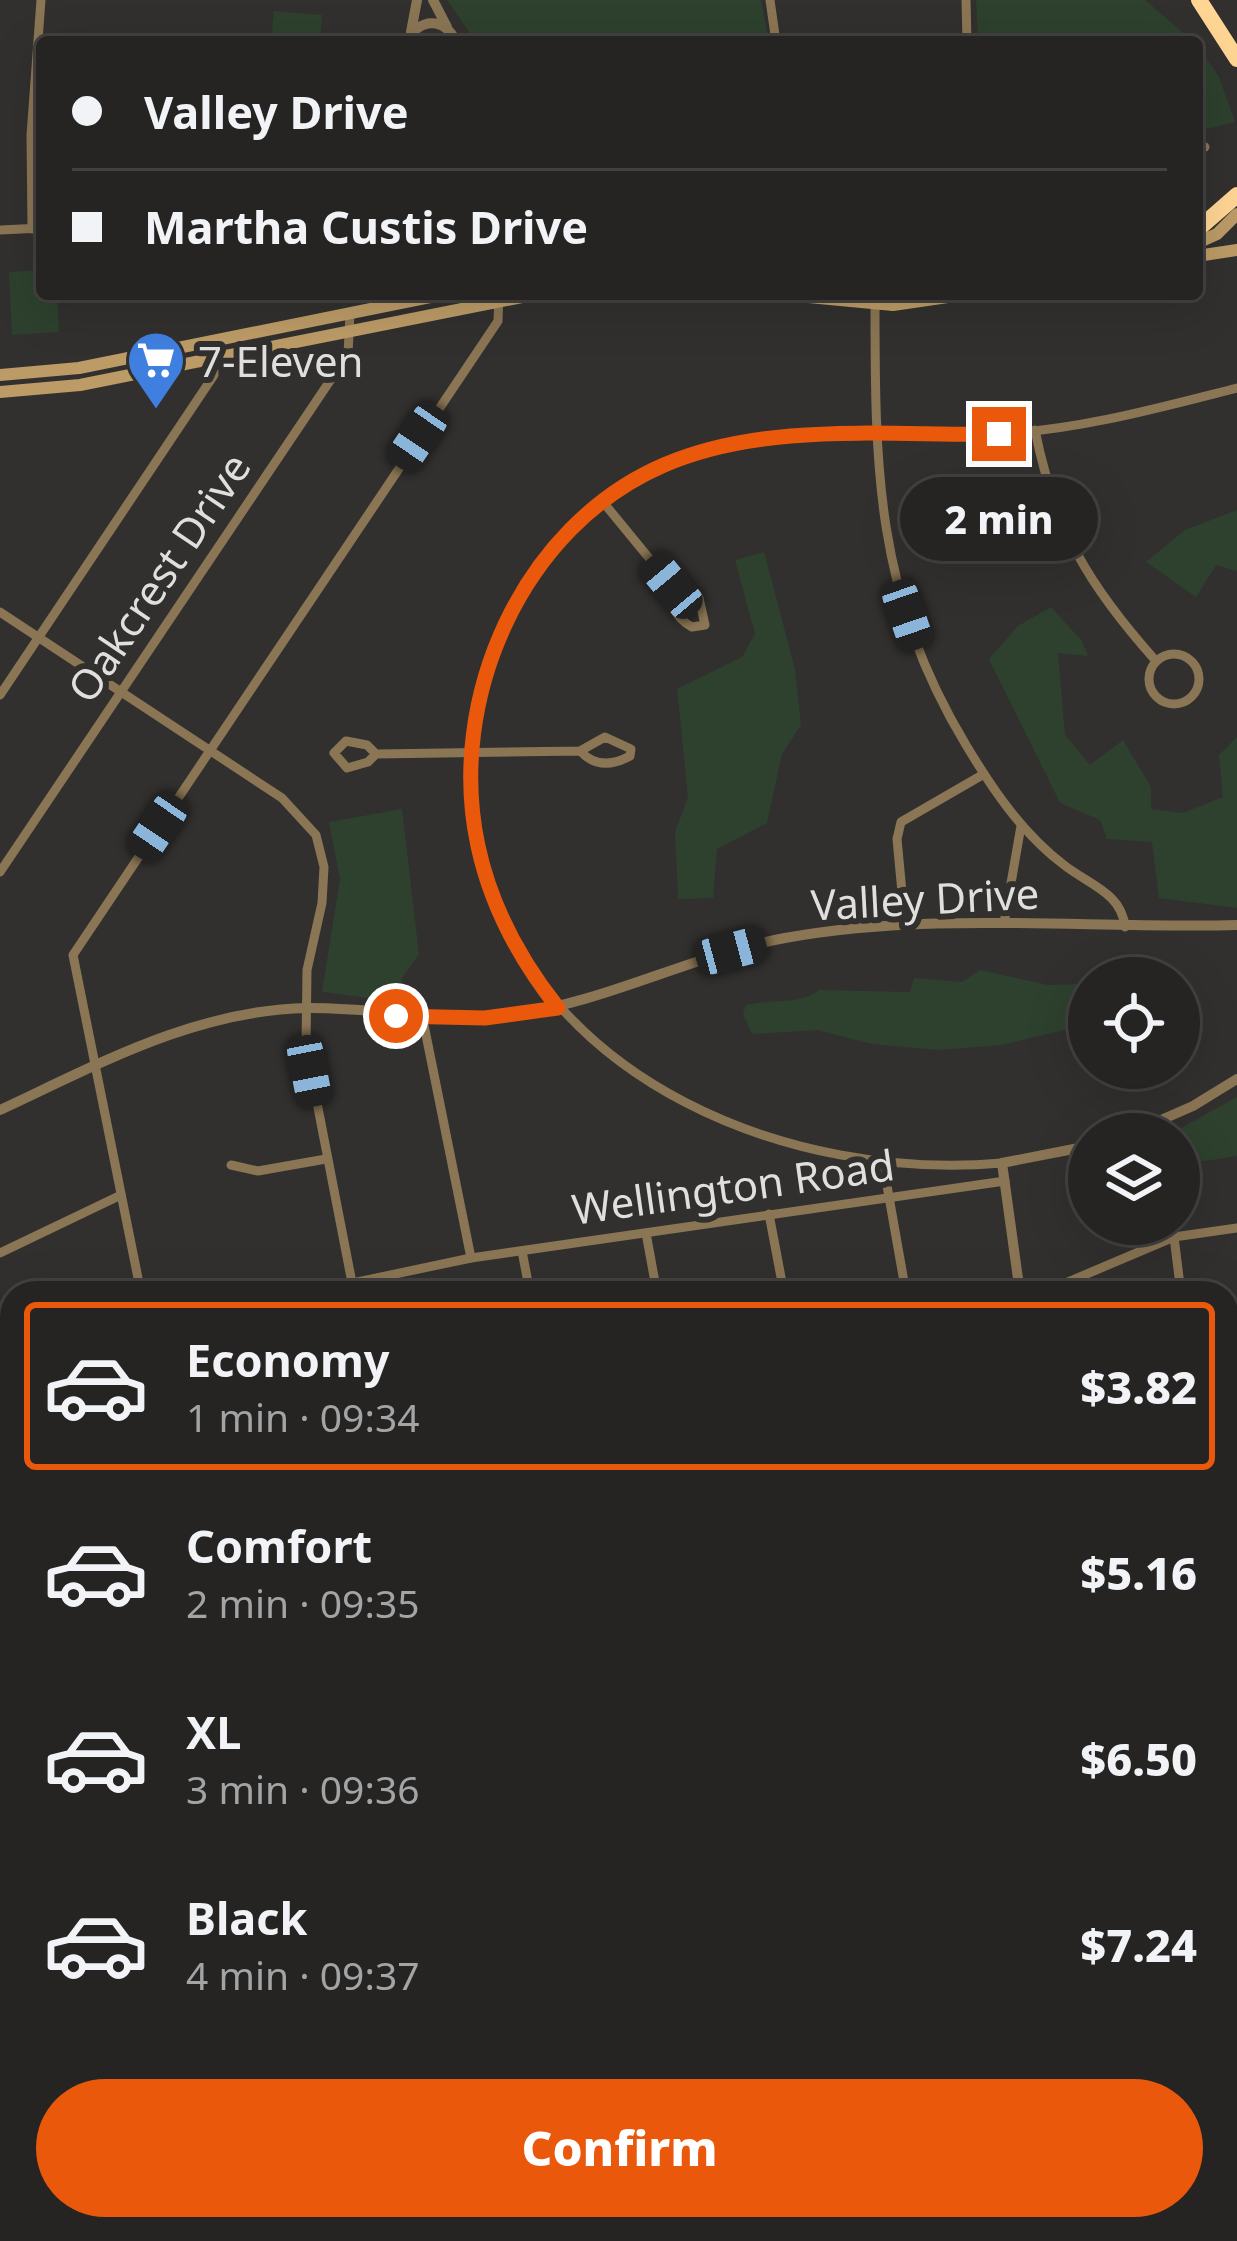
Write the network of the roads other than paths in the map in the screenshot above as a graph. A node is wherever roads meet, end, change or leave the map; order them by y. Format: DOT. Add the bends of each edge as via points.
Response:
graph roads {
  1 [pos="40,0"];
  2 [pos="417,0"];
  3 [pos="433,0"];
  4 [pos="770,0"];
  5 [pos="966,0"];
  6 [pos="1199,0"];
  7 [pos="38,36"];
  8 [pos="409,36"];
  9 [pos="411,36"];
  10 [pos="452,36"];
  11 [pos="454,36"];
  12 [pos="775,36"];
  13 [pos="968,36"];
  14 [pos="1237,59"];
  15 [pos="36,60"];
  16 [pos="1237,195"];
  17 [pos="36,213"];
  18 [pos="1237,214"];
  19 [pos="1203,225"];
  20 [pos="36,229"];
  21 [pos="0,230"];
  22 [pos="1203,240"];
  23 [pos="1237,250"];
  24 [pos="1203,255"];
  25 [pos="415,300"];
  26 [pos="490,300"];
  27 [pos="499,300"];
  28 [pos="874,300"];
  29 [pos="350,313"];
  30 [pos="353,330"];
  31 [pos="211,341"];
  32 [pos="214,358"];
  33 [pos="0,375"];
  34 [pos="1237,388"];
  35 [pos="0,392"];
  36 [pos="1035,430"];
  37 [pos="873,436"];
  38 [pos="604,502"];
  39 [pos="672,586"];
  40 [pos="0,612"];
  41 [pos="38,638"];
  42 [pos="1156,661"];
  43 [pos="122,692"];
  44 [pos="0,695"];
  45 [pos="210,751"];
  46 [pos="580,751"];
  47 [pos="471,753"];
  48 [pos="376,754"];
  49 [pos="984,774"];
  50 [pos="1021,826"];
  51 [pos="0,872"];
  52 [pos="1004,923"];
  53 [pos="905,924"];
  54 [pos="1237,925"];
  55 [pos="1125,927"];
  56 [pos="307,1008"];
  57 [pos="558,1008"];
  58 [pos="423,1019"];
  59 [pos="94,1066"];
  60 [pos="1237,1079"];
  61 [pos="0,1110"];
  62 [pos="1170,1113"];
  63 [pos="1068,1150"];
  64 [pos="326,1159"];
  65 [pos="883,1163"];
  66 [pos="1002,1163"];
  67 [pos="231,1165"];
  68 [pos="1006,1181"];
  69 [pos="121,1196"];
  70 [pos="886,1196"];
  71 [pos="769,1214"];
  72 [pos="1237,1228"];
  73 [pos="646,1233"];
  74 [pos="1200,1233"];
  75 [pos="1155,1245"];
  76 [pos="1175,1245"];
  77 [pos="522,1251"];
  78 [pos="0,1253"];
  79 [pos="471,1258"];
  80 [pos="139,1281"];
  81 [pos="352,1281"];
  82 [pos="381,1281"];
  83 [pos="528,1281"];
  84 [pos="655,1281"];
  85 [pos="782,1281"];
  86 [pos="904,1281"];
  87 [pos="1018,1281"];
  88 [pos="1070,1281"];
  89 [pos="1179,1281"];
  1 -- 7 [label="street"];
  2 -- 8 [label="street"];
  3 -- 11 [label="street"];
  4 -- 12 [label="street"];
  5 -- 13 [label="street"];
  6 -- 14 [label="highway"];
  9 -- 10 [label="street" via="433,22"];
  15 -- 17 [label="street"];
  16 -- 19 [label="highway"];
  18 -- 22 [label="main road"];
  20 -- 21 [label="street"];
  23 -- 24 [label="main road"];
  25 -- 29 [label="main road"];
  26 -- 30 [label="main road"];
  27 -- 45 [label="street" via="498,321"];
  28 -- 37 [label="street"];
  29 -- 30 [label="street"];
  29 -- 31 [label="main road"];
  30 -- 32 [label="main road"];
  30 -- 43 [label="street, Oakcrest Drive" via="348,354"];
  31 -- 32 [label="street"];
  31 -- 33 [label="main road"];
  32 -- 35 [label="main road"];
  32 -- 41 [label="street" via="214,375"];
  34 -- 36 [label="street"];
  36 -- 37 [label="street"];
  36 -- 42 [label="street" via="1054,508 1078,562"];
  37 -- 38 [label="street" via="710,450 664,465"];
  37 -- 49 [label="street" via="907,615 935,687"];
  38 -- 39 [label="street"];
  38 -- 47 [label="street" via="557,545 516,604 489,664"];
  39 -- 39 [label="street" via="698,598 705,625 680,619"];
  40 -- 41 [label="street"];
  41 -- 43 [label="street"];
  41 -- 44 [label="street"];
  42 -- 42 [label="street" via="1189,658 1199,673 1192,697 1177,705 1154,695 1148,679"];
  43 -- 45 [label="street"];
  43 -- 51 [label="street, Oakcrest Drive"];
  45 -- 56 [label="street" via="294,807 316,835 324,884"];
  45 -- 59 [label="street" via="74,955"];
  46 -- 46 [label="street" via="610,764 631,749 605,737"];
  46 -- 47 [label="street"];
  47 -- 48 [label="street"];
  47 -- 57 [label="street" via="475,830 491,892 512,941"];
  49 -- 50 [label="street"];
  49 -- 53 [label="street" via="901,822"];
  50 -- 52 [label="street"];
  50 -- 55 [label="street" via="1116,900"];
  52 -- 53 [label="street, Valley Drive"];
  52 -- 55 [label="street, Valley Drive"];
  53 -- 57 [label="street, Valley Drive" via="757,944"];
  54 -- 55 [label="street, Valley Drive"];
  56 -- 58 [label="street, Valley Drive"];
  56 -- 59 [label="street, Valley Drive" via="195,1025"];
  56 -- 64 [label="street"];
  57 -- 58 [label="street, Valley Drive"];
  57 -- 65 [label="street" via="632,1071 700,1109 771,1138"];
  58 -- 79 [label="street"];
  59 -- 61 [label="street, Valley Drive"];
  59 -- 69 [label="street"];
  60 -- 62 [label="street"];
  63 -- 66 [label="street"];
  64 -- 67 [label="street" via="258,1171"];
  64 -- 81 [label="street"];
  65 -- 66 [label="street"];
  65 -- 70 [label="street"];
  66 -- 68 [label="street"];
  68 -- 70 [label="street, Wellington Road"];
  68 -- 87 [label="street"];
  69 -- 78 [label="street"];
  69 -- 80 [label="street"];
  70 -- 71 [label="street, Wellington Road"];
  70 -- 86 [label="street"];
  71 -- 73 [label="street, Wellington Road"];
  71 -- 85 [label="street"];
  72 -- 74 [label="street"];
  73 -- 77 [label="street, Wellington Road"];
  73 -- 84 [label="street"];
  75 -- 88 [label="street"];
  76 -- 89 [label="street"];
  77 -- 79 [label="street, Wellington Road"];
  77 -- 83 [label="street"];
  79 -- 82 [label="street, Wellington Road"];
}
